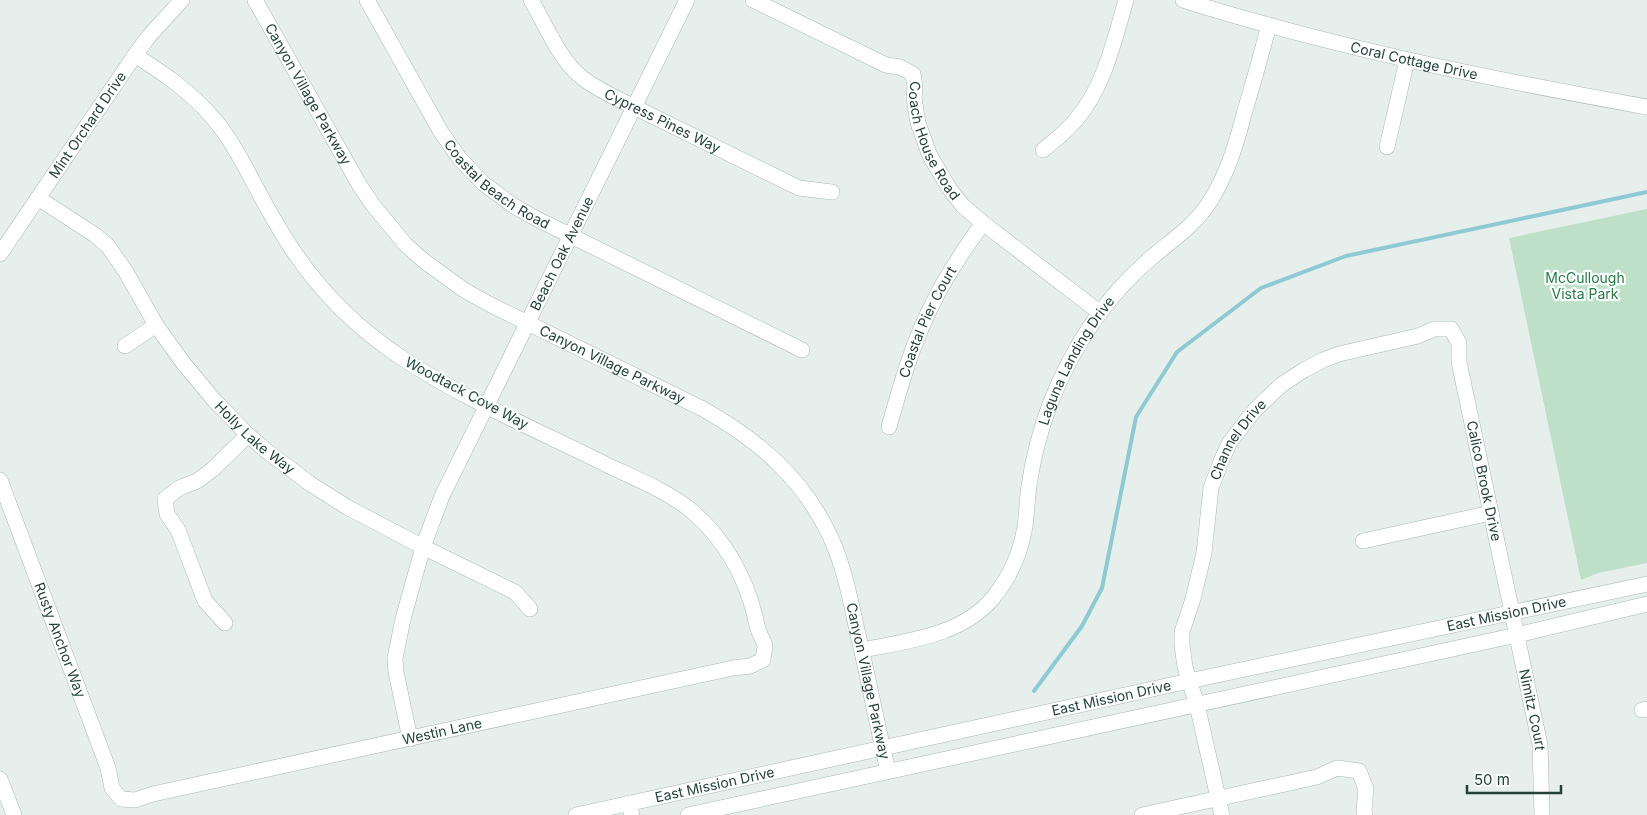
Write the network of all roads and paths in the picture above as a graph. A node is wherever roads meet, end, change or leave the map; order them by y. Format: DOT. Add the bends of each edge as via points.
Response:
graph roads {
  1 [pos="182,0"];
  2 [pos="255,0"];
  3 [pos="367,0"];
  4 [pos="531,0"];
  5 [pos="686,0"];
  6 [pos="754,0"];
  7 [pos="1126,0"];
  8 [pos="1184,0"];
  9 [pos="1268,25"];
  10 [pos="135,55"];
  11 [pos="1407,60"];
  12 [pos="634,107"];
  13 [pos="1647,107"];
  14 [pos="1387,147"];
  15 [pos="1043,150"];
  16 [pos="832,192"];
  17 [pos="38,198"];
  18 [pos="983,223"];
  19 [pos="570,234"];
  20 [pos="0,254"];
  21 [pos="1099,312"];
  22 [pos="527,323"];
  23 [pos="156,325"];
  24 [pos="1450,329"];
  25 [pos="125,346"];
  26 [pos="802,350"];
  27 [pos="486,405"];
  28 [pos="888,427"];
  29 [pos="248,435"];
  30 [pos="0,480"];
  31 [pos="1491,513"];
  32 [pos="1363,541"];
  33 [pos="423,547"];
  34 [pos="1647,584"];
  35 [pos="1647,604"];
  36 [pos="530,609"];
  37 [pos="1512,612"];
  38 [pos="224,623"];
  39 [pos="1517,635"];
  40 [pos="862,650"];
  41 [pos="763,660"];
  42 [pos="1189,681"];
  43 [pos="1197,705"];
  44 [pos="410,739"];
  45 [pos="883,749"];
  46 [pos="888,771"];
  47 [pos="0,779"];
  48 [pos="1218,798"];
  49 [pos="121,799"];
  50 [pos="631,809"];
  51 [pos="14,815"];
  52 [pos="576,815"];
  53 [pos="688,815"];
  54 [pos="1142,815"];
  55 [pos="1222,815"];
  56 [pos="1365,815"];
  57 [pos="1542,815"];
  1 -- 10 [label="street, Mint Orchard Drive"];
  2 -- 22 [label="street, Canyon Village Parkway" via="360,186 389,226 443,276"];
  3 -- 19 [label="street, Coastal Beach Road" via="441,132 460,159 484,184 508,202"];
  4 -- 12 [label="street, Cypress Pines Way" via="570,66 592,84"];
  5 -- 12 [label="street, Beach Oak Avenue"];
  6 -- 18 [label="street, Coach House Road" via="886,65 900,67 912,74 918,123 930,156 949,188"];
  7 -- 15 [label="street" via="1106,65 1088,105 1076,121"];
  8 -- 9 [label="street, Coral Cottage Drive"];
  9 -- 11 [label="street, Coral Cottage Drive"];
  9 -- 21 [label="street, Laguna Landing Drive" via="1235,147 1219,186 1188,228 1151,258"];
  10 -- 17 [label="street, Mint Orchard Drive"];
  10 -- 27 [label="street, Woodtack Cove Way" via="184,90 214,119 297,258 350,318 404,360"];
  11 -- 13 [label="street, Coral Cottage Drive"];
  11 -- 14 [label="street"];
  12 -- 16 [label="street, Cypress Pines Way" via="799,188"];
  12 -- 19 [label="street, Beach Oak Avenue"];
  17 -- 20 [label="street, Mint Orchard Drive"];
  17 -- 23 [label="street, Holly Lake Way" via="108,246"];
  18 -- 21 [label="street, Coach House Road"];
  18 -- 28 [label="street, Coastal Pier Court" via="945,281 924,322 904,371"];
  19 -- 22 [label="street, Beach Oak Avenue"];
  19 -- 26 [label="street, Coastal Beach Road"];
  21 -- 40 [label="street, Laguna Landing Drive" via="1073,353 1049,406 1034,454 1021,543 1000,590 980,611 945,631"];
  22 -- 27 [label="street, Beach Oak Avenue"];
  22 -- 40 [label="street, Canyon Village Parkway" via="703,409 773,458 803,493 829,535 845,575"];
  23 -- 25 [label="street"];
  23 -- 29 [label="street, Holly Lake Way" via="197,381"];
  24 -- 31 [label="street, Calico Brook Drive" via="1459,343 1459,362"];
  24 -- 42 [label="street, Channel Drive" via="1434,329 1322,360 1281,384 1240,426 1222,458 1211,488 1201,569 1182,632"];
  27 -- 33 [label="street, Beach Oak Avenue" via="442,496"];
  27 -- 41 [label="street, Woodtack Cove Way" via="655,488 692,511 719,540 741,575 765,645"];
  29 -- 33 [label="street, Holly Lake Way" via="326,494"];
  29 -- 38 [label="street" via="197,482 179,488 165,499 167,514 178,530 205,601"];
  30 -- 49 [label="street, Rusty Anchor Way" via="105,759 112,788"];
  31 -- 32 [label="street"];
  31 -- 37 [label="street, Calico Brook Drive"];
  33 -- 36 [label="street, Holly Lake Way" via="515,592"];
  33 -- 44 [label="street, Beach Oak Avenue" via="395,658"];
  34 -- 37 [label="street, East Mission Drive"];
  35 -- 39 [label="street, East Mission Drive"];
  37 -- 39 [label="street, Calico Brook Drive"];
  37 -- 42 [label="street, East Mission Drive"];
  39 -- 43 [label="street, East Mission Drive"];
  39 -- 57 [label="street, Nimitz Court" via="1540,745"];
  40 -- 45 [label="street, Canyon Village Parkway"];
  41 -- 44 [label="street, Westin Lane" via="750,666"];
  42 -- 43 [label="street, Channel Drive"];
  42 -- 45 [label="street, East Mission Drive"];
  43 -- 46 [label="street, East Mission Drive"];
  43 -- 48 [label="street, Channel Drive"];
  44 -- 49 [label="street, Westin Lane" via="136,800"];
  45 -- 46 [label="street, Canyon Village Parkway"];
  45 -- 50 [label="street, East Mission Drive"];
  46 -- 53 [label="street, East Mission Drive"];
  47 -- 51 [label="street"];
  48 -- 54 [label="street"];
  48 -- 55 [label="street, Channel Drive"];
  48 -- 56 [label="street" via="1316,777 1337,768 1359,772 1366,790"];
  50 -- 52 [label="street, East Mission Drive"];
}
